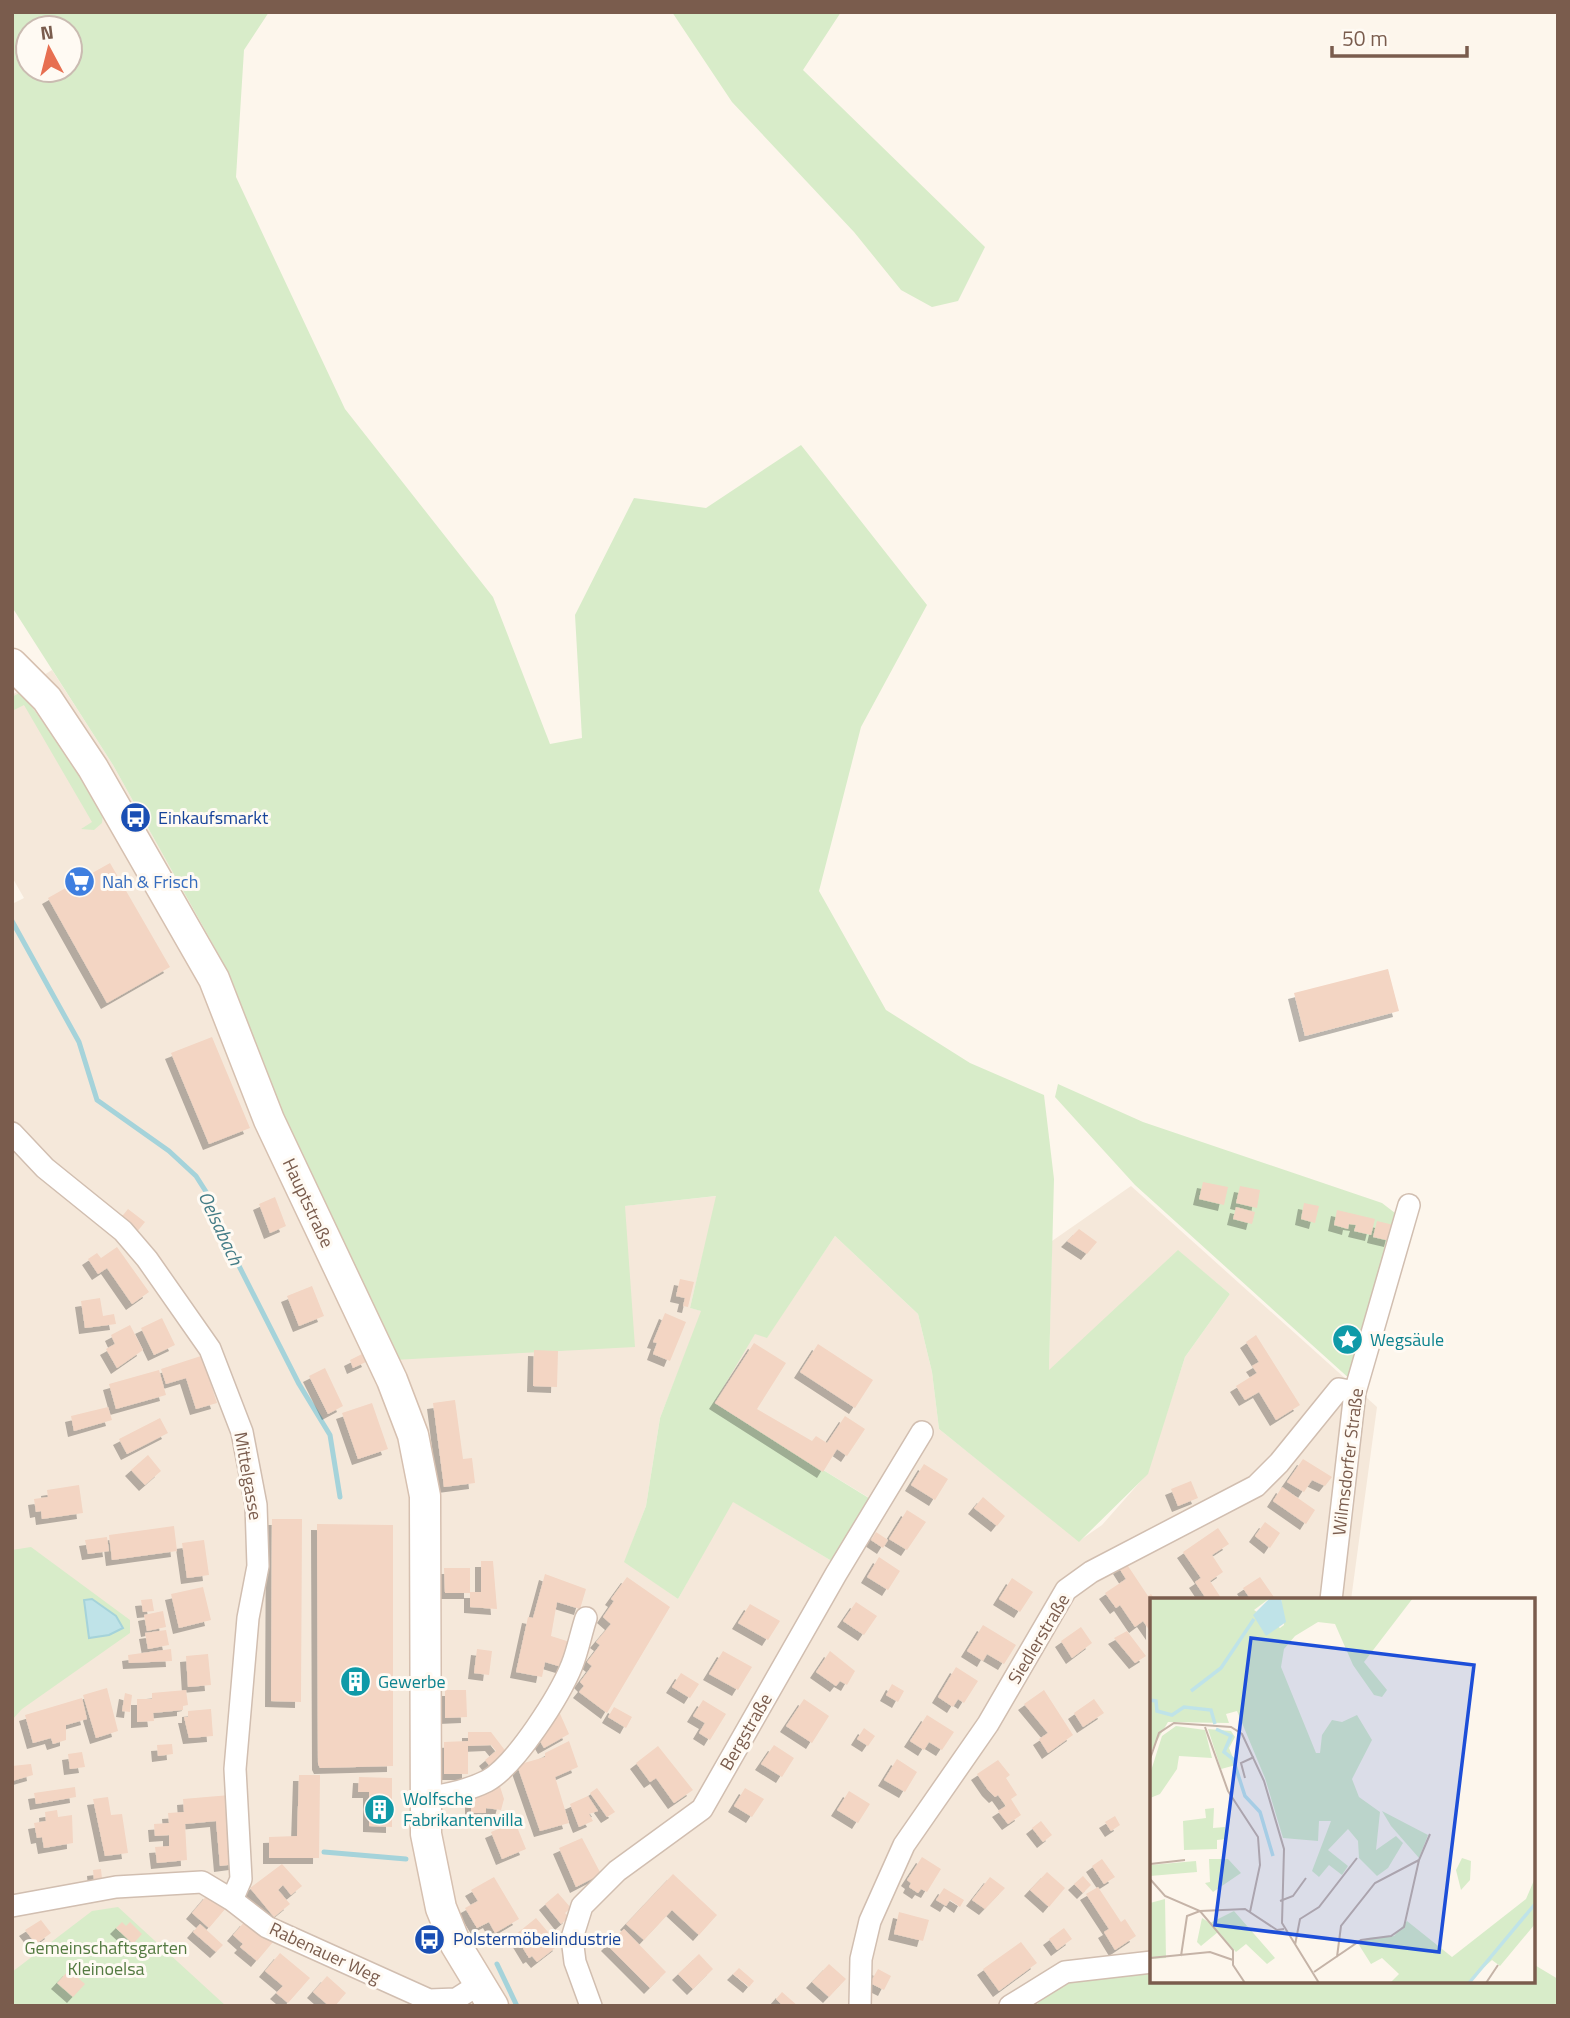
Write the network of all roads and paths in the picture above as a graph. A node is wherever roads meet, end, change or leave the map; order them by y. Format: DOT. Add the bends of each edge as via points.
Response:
graph roads {
  1 [pos="12,664"];
  2 [pos="12,1133"];
  3 [pos="1409,1205"];
  4 [pos="1355,1392"];
  5 [pos="922,1432"];
  6 [pos="1331,1598"];
  7 [pos="586,1618"];
  8 [pos="425,1798"];
  9 [pos="232,1900"];
  10 [pos="12,1906"];
  11 [pos="1150,1962"];
  12 [pos="486,1995"];
  13 [pos="591,2006"];
  14 [pos="860,2006"];
  15 [pos="1010,2006"];
  1 -- 8 [label="main road, Hauptstraße" via="47,699 93,768 214,979 270,1121 392,1380 413,1435 425,1496"];
  2 -- 9 [label="street, Mittelgasse" via="45,1168 123,1231 147,1259 210,1349 242,1432 256,1505 258,1566 246,1640 235,1769 241,1879"];
  3 -- 4 [label="street, Wilmsdorfer Straße"];
  4 -- 6 [label="street, Wilmsdorfer Straße"];
  4 -- 14 [label="street, Siedlerstraße" via="1339,1389 1256,1486 1091,1572 1066,1591 988,1724 904,1845 870,1921 861,1959"];
  5 -- 13 [label="street, Bergstraße" via="702,1809 617,1871 582,1906 572,1938 575,1962"];
  7 -- 8 [label="street" via="572,1665 541,1722 514,1753 489,1779 458,1793"];
  8 -- 12 [label="main road, Hauptstraße" via="428,1846 441,1908 456,1945"];
  9 -- 10 [label="street, Rabenauer Weg" via="208,1884 186,1881 116,1886"];
  9 -- 12 [label="street, Rabenauer Weg" via="267,1927 429,2000"];
  11 -- 15 [label="street" via="1065,1972"];
}
